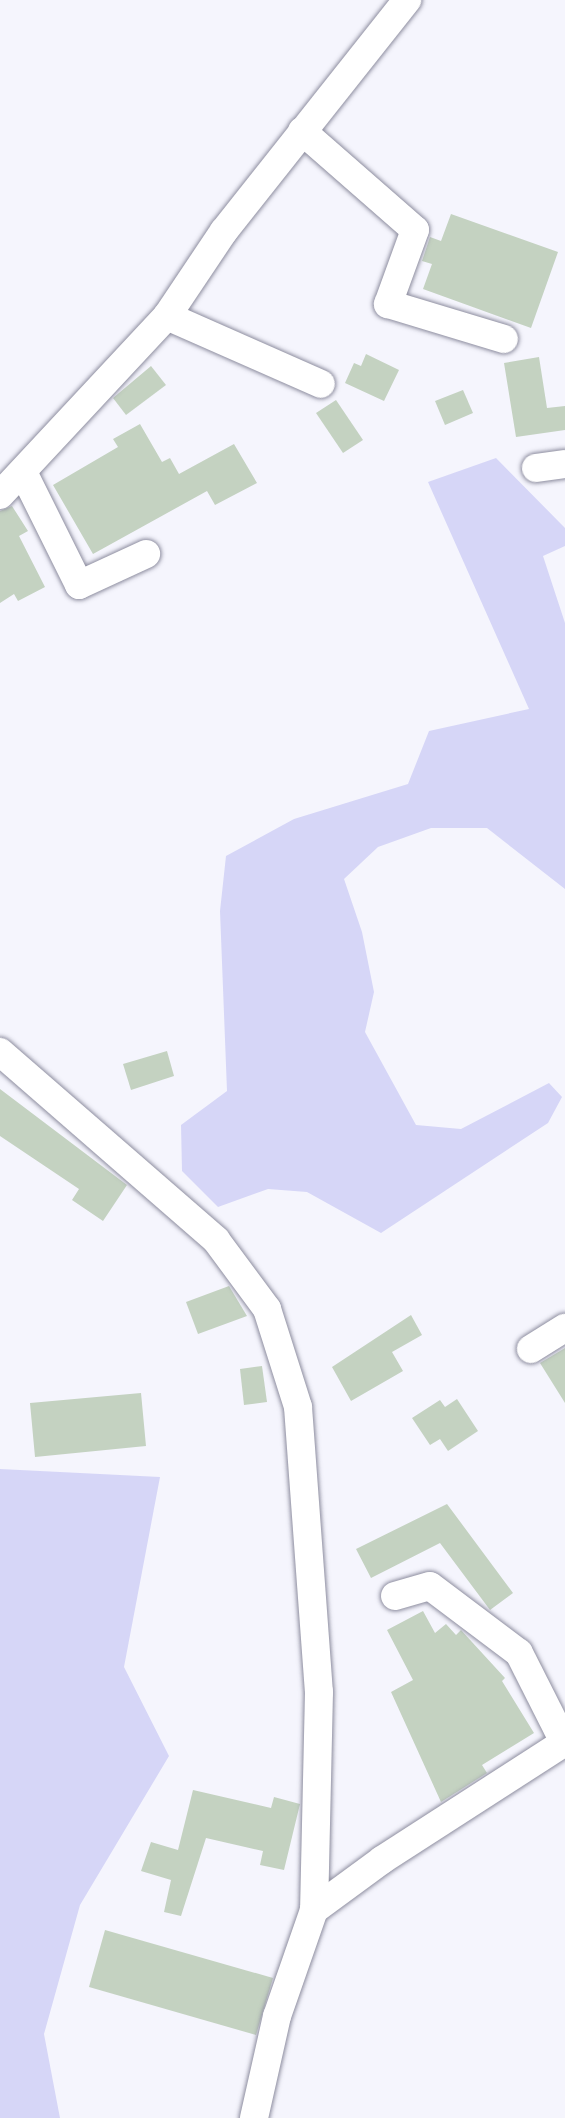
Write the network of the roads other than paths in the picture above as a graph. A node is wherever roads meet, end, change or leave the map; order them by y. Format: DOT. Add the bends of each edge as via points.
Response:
graph roads {
  1 [pos="407,0"];
  2 [pos="302,131"];
  3 [pos="167,317"];
  4 [pos="504,339"];
  5 [pos="321,384"];
  6 [pos="565,464"];
  7 [pos="536,468"];
  8 [pos="24,474"];
  9 [pos="0,495"];
  10 [pos="146,554"];
  11 [pos="0,1052"];
  12 [pos="565,1328"];
  13 [pos="531,1349"];
  14 [pos="395,1597"];
  15 [pos="565,1742"];
  16 [pos="314,1910"];
  17 [pos="254,2118"];
  1 -- 2 [label="street"];
  2 -- 3 [label="street" via="224,231"];
  2 -- 4 [label="street" via="415,230 388,304"];
  3 -- 5 [label="street"];
  3 -- 8 [label="street"];
  6 -- 7 [label="street"];
  8 -- 9 [label="street"];
  8 -- 10 [label="street" via="79,585"];
  11 -- 16 [label="street" via="216,1240 267,1308 298,1407 311,1543 319,1692"];
  12 -- 13 [label="street"];
  14 -- 15 [label="street" via="430,1586 519,1653"];
  15 -- 16 [label="street" via="382,1860"];
  16 -- 17 [label="street" via="276,2016"];
}
